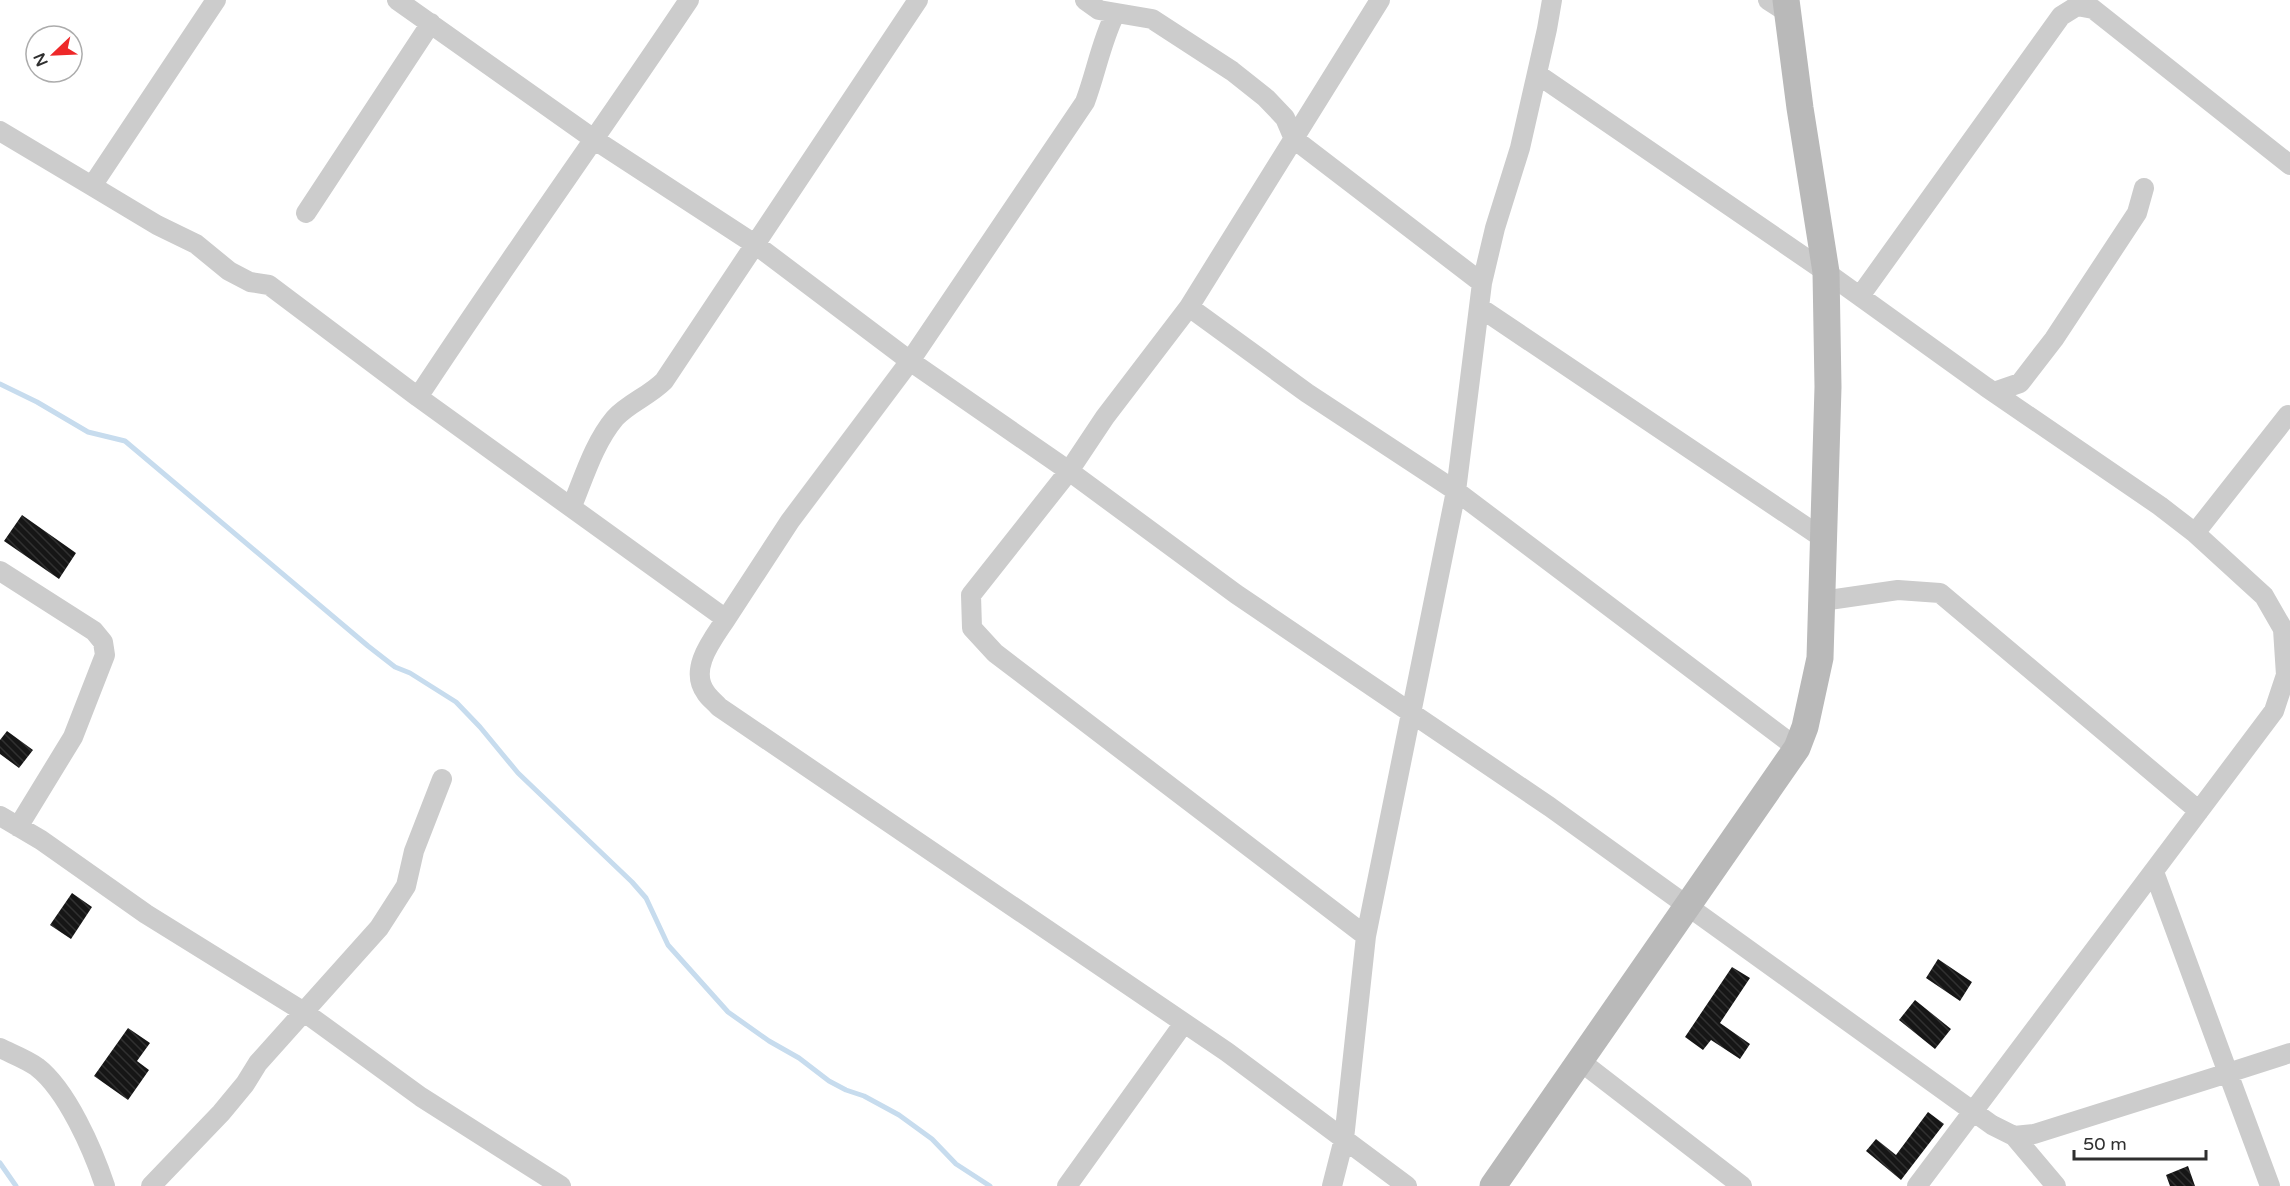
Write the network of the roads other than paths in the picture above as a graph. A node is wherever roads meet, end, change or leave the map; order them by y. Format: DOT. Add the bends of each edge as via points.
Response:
graph roads {
  1 [pos="216,0"];
  2 [pos="397,0"];
  3 [pos="689,0"];
  4 [pos="918,0"];
  5 [pos="1085,0"];
  6 [pos="1380,0"];
  7 [pos="1552,0"];
  8 [pos="1780,4"];
  9 [pos="1115,14"];
  10 [pos="432,23"];
  11 [pos="1537,75"];
  12 [pos="0,131"];
  13 [pos="1294,139"];
  14 [pos="595,141"];
  15 [pos="2290,165"];
  16 [pos="92,186"];
  17 [pos="2144,188"];
  18 [pos="306,213"];
  19 [pos="756,245"];
  20 [pos="1826,272"];
  21 [pos="1482,283"];
  22 [pos="1860,296"];
  23 [pos="1479,307"];
  24 [pos="1189,308"];
  25 [pos="910,361"];
  26 [pos="1994,392"];
  27 [pos="418,397"];
  28 [pos="2290,416"];
  29 [pos="1069,471"];
  30 [pos="1456,491"];
  31 [pos="572,506"];
  32 [pos="2195,533"];
  33 [pos="1824,539"];
  34 [pos="0,571"];
  35 [pos="1822,601"];
  36 [pos="726,619"];
  37 [pos="1410,711"];
  38 [pos="1797,748"];
  39 [pos="442,779"];
  40 [pos="2199,811"];
  41 [pos="0,816"];
  42 [pos="18,827"];
  43 [pos="2154,872"];
  44 [pos="1687,906"];
  45 [pos="1366,936"];
  46 [pos="304,1012"];
  47 [pos="1184,1023"];
  48 [pos="0,1048"];
  49 [pos="2290,1053"];
  50 [pos="1580,1061"];
  51 [pos="2228,1073"];
  52 [pos="1975,1111"];
  53 [pos="2013,1136"];
  54 [pos="1344,1139"];
  55 [pos="105,1186"];
  56 [pos="151,1186"];
  57 [pos="561,1186"];
  58 [pos="1067,1186"];
  59 [pos="1332,1186"];
  60 [pos="1407,1186"];
  61 [pos="1493,1186"];
  62 [pos="1742,1186"];
  63 [pos="1917,1186"];
  64 [pos="2056,1186"];
  65 [pos="2270,1186"];
  1 -- 16 [label="street"];
  2 -- 10 [label="street"];
  3 -- 14 [label="street"];
  4 -- 19 [label="street"];
  5 -- 9 [label="street" via="1099,10"];
  6 -- 13 [label="street"];
  7 -- 11 [label="street"];
  8 -- 20 [label="main road"];
  9 -- 13 [label="street" via="1152,19 1232,71 1285,118"];
  9 -- 25 [label="street" via="1085,102"];
  10 -- 14 [label="street"];
  10 -- 18 [label="street"];
  11 -- 20 [label="street"];
  11 -- 21 [label="street"];
  12 -- 16 [label="street"];
  13 -- 21 [label="street"];
  13 -- 24 [label="street"];
  14 -- 19 [label="street"];
  14 -- 27 [label="street" via="501,271"];
  15 -- 22 [label="street" via="2093,9 2077,6 2061,16 2041,42"];
  16 -- 27 [label="street" via="196,244 229,271 250,282 269,285"];
  17 -- 26 [label="street" via="2137,213 2054,339 2020,383"];
  19 -- 25 [label="street"];
  19 -- 31 [label="street" via="664,381 616,418 599,440"];
  20 -- 22 [label="street"];
  20 -- 33 [label="main road"];
  21 -- 23 [label="street"];
  22 -- 26 [label="street"];
  23 -- 30 [label="street"];
  23 -- 33 [label="street"];
  24 -- 29 [label="street" via="1105,417"];
  24 -- 30 [label="street" via="1307,393"];
  25 -- 29 [label="street"];
  25 -- 36 [label="street" via="790,521"];
  26 -- 32 [label="street"];
  27 -- 31 [label="street"];
  28 -- 32 [label="street"];
  29 -- 37 [label="street" via="1236,594"];
  29 -- 45 [label="street" via="971,595 972,628 995,653"];
  30 -- 37 [label="street"];
  30 -- 38 [label="street"];
  31 -- 36 [label="street"];
  32 -- 40 [label="street" via="2264,596 2283,629 2286,675 2274,711"];
  33 -- 35 [label="main road"];
  34 -- 42 [label="street" via="94,631 103,642 105,655 73,736"];
  35 -- 38 [label="main road" via="1820,658"];
  35 -- 40 [label="street" via="1898,590 1940,593"];
  36 -- 47 [label="street" via="706,649 699,676 704,692 719,707"];
  37 -- 44 [label="street"];
  37 -- 45 [label="street"];
  38 -- 44 [label="main road"];
  39 -- 46 [label="street" via="414,851 406,886 379,928"];
  40 -- 43 [label="street"];
  41 -- 42 [label="street"];
  42 -- 46 [label="street" via="146,914"];
  43 -- 51 [label="street"];
  43 -- 52 [label="street"];
  44 -- 50 [label="main road"];
  44 -- 52 [label="street"];
  45 -- 54 [label="street"];
  46 -- 56 [label="street" via="258,1063 221,1113"];
  46 -- 57 [label="street" via="421,1097"];
  47 -- 54 [label="street"];
  47 -- 58 [label="street"];
  48 -- 55 [label="street" via="37,1068 51,1081 94,1153"];
  49 -- 51 [label="street"];
  50 -- 61 [label="main road"];
  50 -- 62 [label="street"];
  51 -- 53 [label="street" via="2034,1134"];
  51 -- 65 [label="street"];
  52 -- 53 [label="street"];
  52 -- 63 [label="street"];
  53 -- 64 [label="street"];
  54 -- 59 [label="street"];
  54 -- 60 [label="street"];
}
